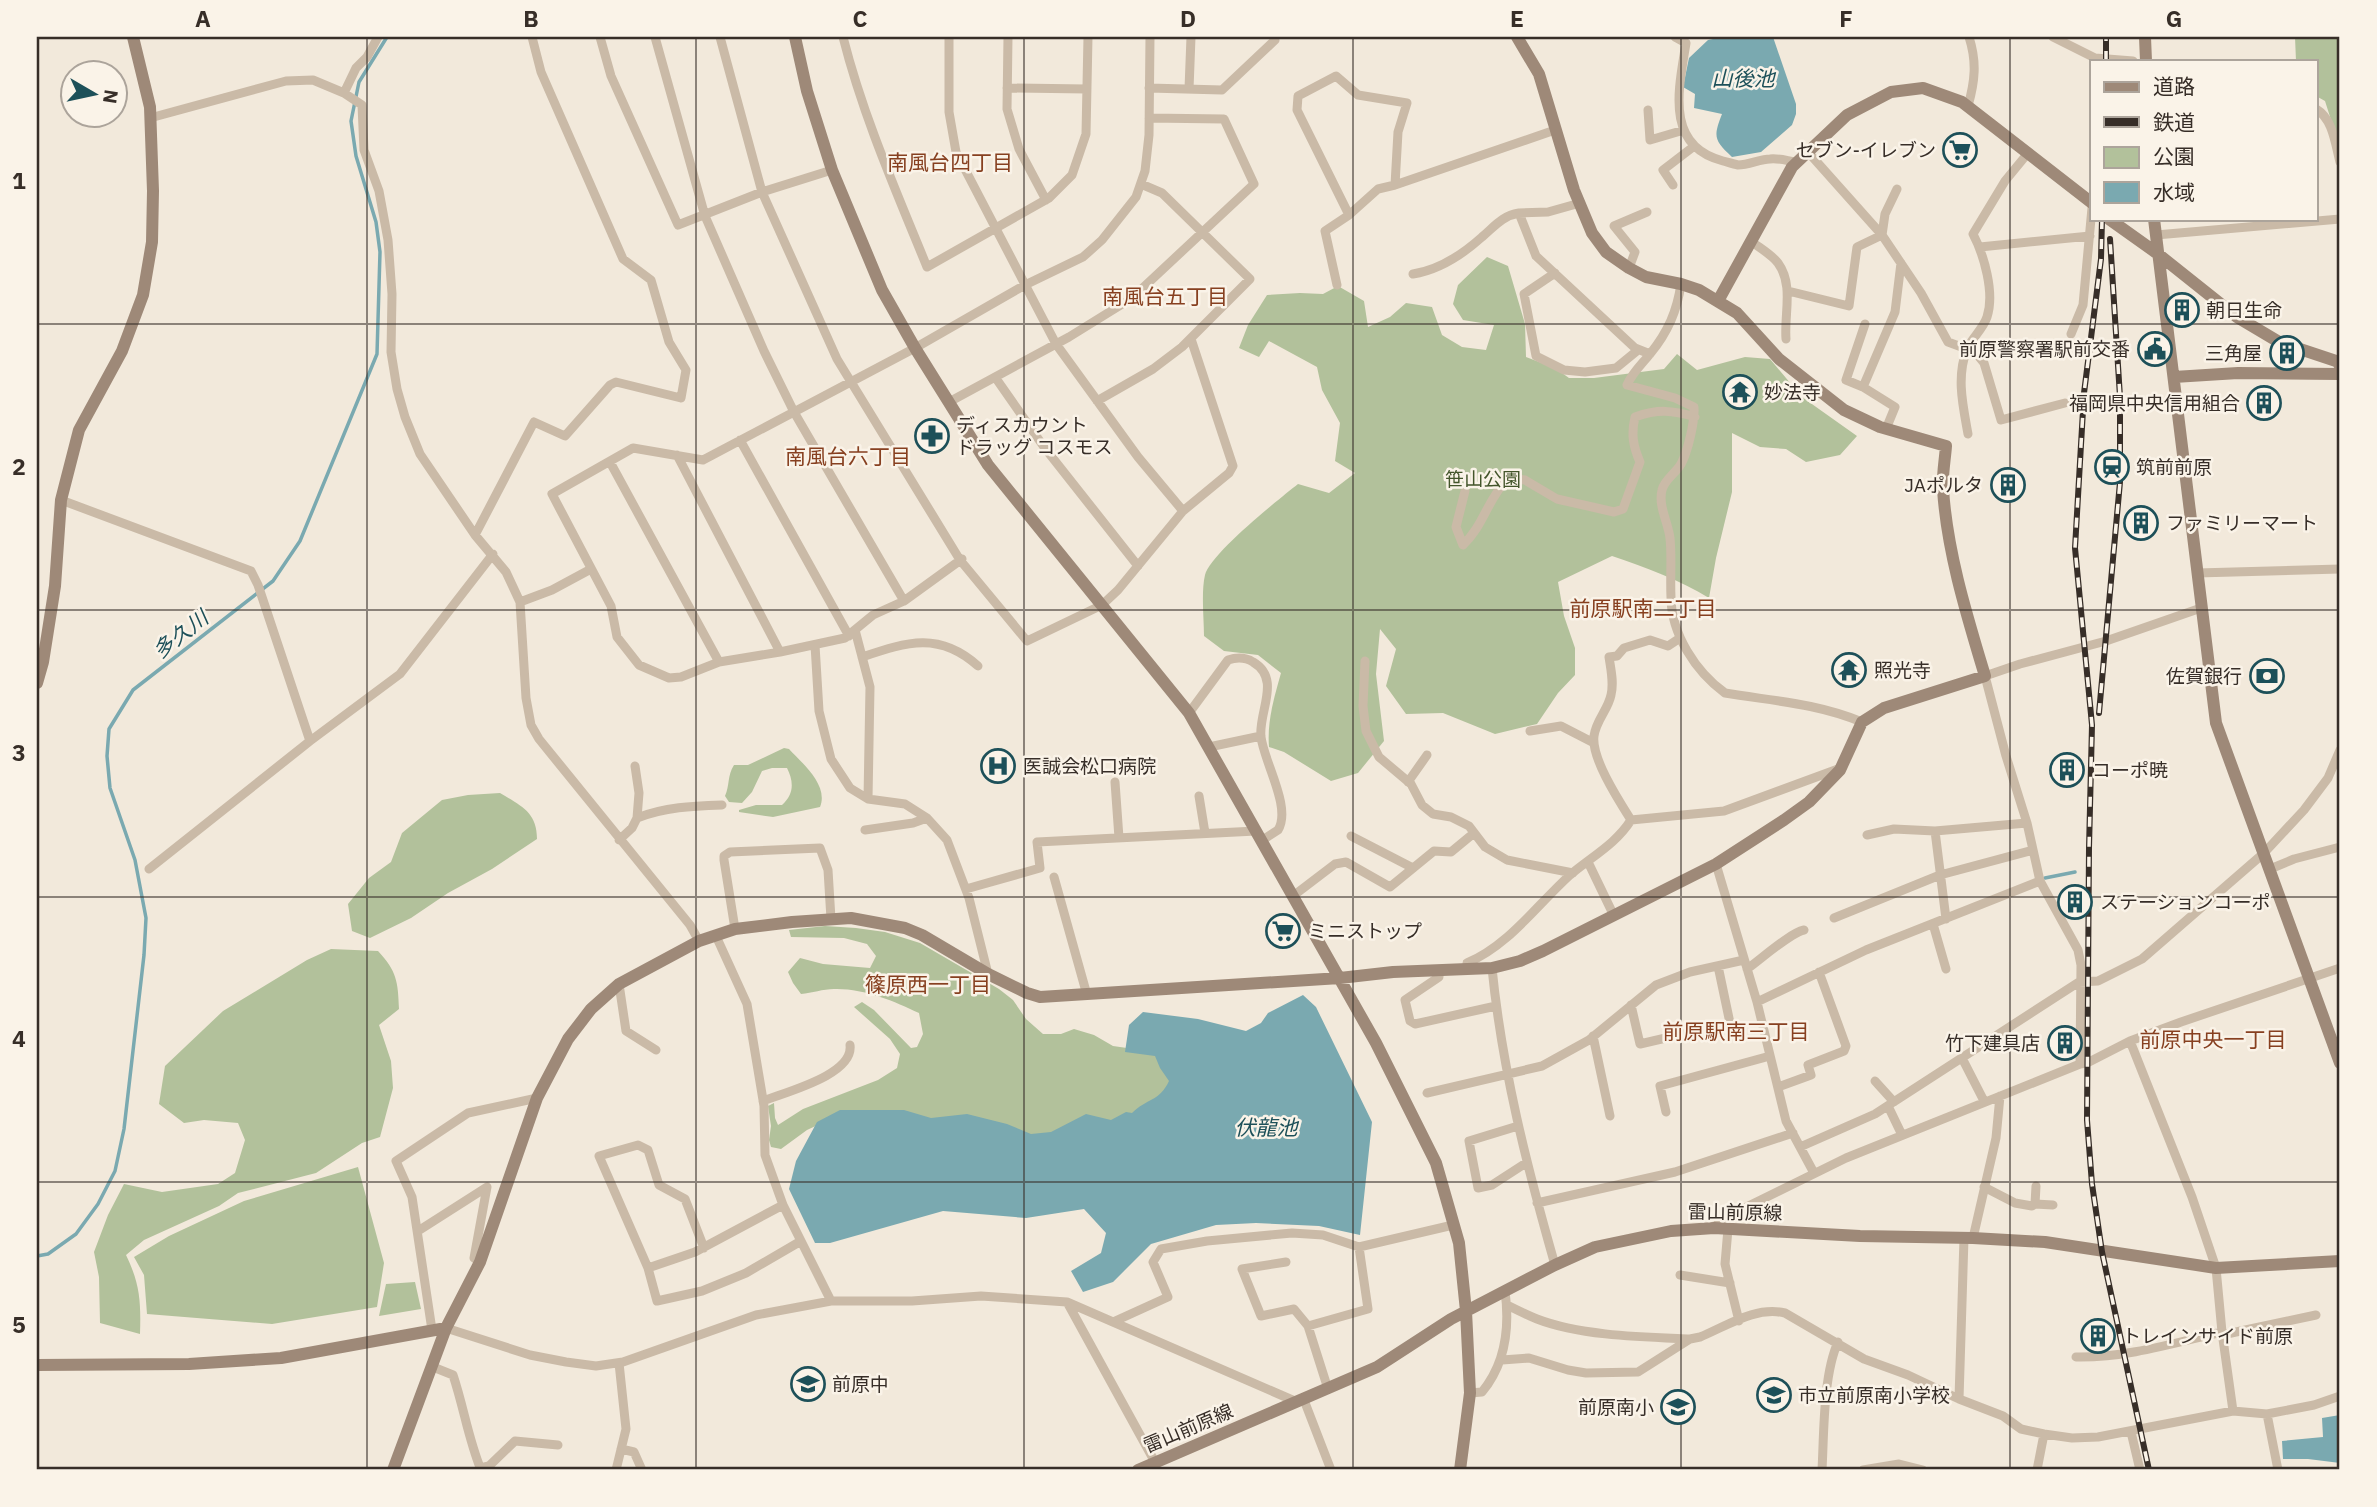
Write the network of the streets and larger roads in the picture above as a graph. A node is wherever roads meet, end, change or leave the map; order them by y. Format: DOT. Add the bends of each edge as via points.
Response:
graph roads {
  1 [pos="133,37"];
  2 [pos="378,37"];
  3 [pos="532,37"];
  4 [pos="600,37"];
  5 [pos="655,37"];
  6 [pos="720,37"];
  7 [pos="795,37"];
  8 [pos="843,37"];
  9 [pos="949,37"];
  10 [pos="1008,37"];
  11 [pos="1088,37"];
  12 [pos="1150,37"];
  13 [pos="1192,37"];
  14 [pos="1274,37"];
  15 [pos="1517,37"];
  16 [pos="1675,37"];
  17 [pos="1969,37"];
  18 [pos="2053,37"];
  19 [pos="2146,37"];
  20 [pos="2120,60"];
  21 [pos="2146,60"];
  22 [pos="1007,88"];
  23 [pos="1149,88"];
  24 [pos="1087,89"];
  25 [pos="1189,89"];
  26 [pos="347,95"];
  27 [pos="1968,106"];
  28 [pos="1648,110"];
  29 [pos="2318,110"];
  30 [pos="150,118"];
  31 [pos="1149,118"];
  32 [pos="1555,130"];
  33 [pos="1684,130"];
  34 [pos="1693,147"];
  35 [pos="1808,152"];
  36 [pos="2028,153"];
  37 [pos="1797,162"];
  38 [pos="2340,162"];
  39 [pos="831,170"];
  40 [pos="1140,184"];
  41 [pos="1395,185"];
  42 [pos="1673,185"];
  43 [pos="1897,188"];
  44 [pos="762,192"];
  45 [pos="1046,200"];
  46 [pos="2090,201"];
  47 [pos="1580,203"];
  48 [pos="1647,212"];
  49 [pos="1519,213"];
  50 [pos="1349,215"];
  51 [pos="705,216"];
  52 [pos="2340,219"];
  53 [pos="2091,220"];
  54 [pos="2110,220"];
  55 [pos="2154,220"];
  56 [pos="995,230"];
  57 [pos="1203,232"];
  58 [pos="2156,234"];
  59 [pos="1882,235"];
  60 [pos="2090,236"];
  61 [pos="1752,242"];
  62 [pos="1980,247"];
  63 [pos="2158,254"];
  64 [pos="1901,263"];
  65 [pos="1629,268"];
  66 [pos="1555,273"];
  67 [pos="1413,274"];
  68 [pos="1681,284"];
  69 [pos="1025,285"];
  70 [pos="1337,285"];
  71 [pos="1788,291"];
  72 [pos="1718,301"];
  73 [pos="1865,324"];
  74 [pos="2071,334"];
  75 [pos="1191,339"];
  76 [pos="1786,339"];
  77 [pos="1056,344"];
  78 [pos="915,348"];
  79 [pos="1967,349"];
  80 [pos="1638,350"];
  81 [pos="1650,354"];
  82 [pos="2340,365"];
  83 [pos="2340,374"];
  84 [pos="995,377"];
  85 [pos="2174,377"];
  86 [pos="851,382"];
  87 [pos="1863,387"];
  88 [pos="1097,401"];
  89 [pos="948,402"];
  90 [pos="2065,403"];
  91 [pos="794,411"];
  92 [pos="1695,417"];
  93 [pos="1886,429"];
  94 [pos="1968,434"];
  95 [pos="740,440"];
  96 [pos="677,455"];
  97 [pos="610,462"];
  98 [pos="1465,491"];
  99 [pos="61,500"];
  100 [pos="1183,511"];
  101 [pos="475,536"];
  102 [pos="493,555"];
  103 [pos="961,560"];
  104 [pos="1138,566"];
  105 [pos="591,569"];
  106 [pos="2340,569"];
  107 [pos="2197,573"];
  108 [pos="904,601"];
  109 [pos="520,602"];
  110 [pos="1102,605"];
  111 [pos="2201,608"];
  112 [pos="852,633"];
  113 [pos="1680,638"];
  114 [pos="815,645"];
  115 [pos="780,652"];
  116 [pos="862,657"];
  117 [pos="1366,661"];
  118 [pos="719,662"];
  119 [pos="978,666"];
  120 [pos="1985,676"];
  121 [pos="37,684"];
  122 [pos="1189,713"];
  123 [pos="1862,722"];
  124 [pos="1530,732"];
  125 [pos="1261,736"];
  126 [pos="310,741"];
  127 [pos="1594,743"];
  128 [pos="1209,747"];
  129 [pos="2340,750"];
  130 [pos="1427,755"];
  131 [pos="635,766"];
  132 [pos="1842,768"];
  133 [pos="1115,782"];
  134 [pos="1408,782"];
  135 [pos="1199,796"];
  136 [pos="868,799"];
  137 [pos="722,805"];
  138 [pos="637,818"];
  139 [pos="927,818"];
  140 [pos="1631,820"];
  141 [pos="2027,823"];
  142 [pos="865,830"];
  143 [pos="1934,831"];
  144 [pos="1205,833"];
  145 [pos="1474,833"];
  146 [pos="1867,835"];
  147 [pos="1259,836"];
  148 [pos="1351,836"];
  149 [pos="1119,838"];
  150 [pos="619,840"];
  151 [pos="2340,847"];
  152 [pos="2033,850"];
  153 [pos="2263,853"];
  154 [pos="1588,862"];
  155 [pos="1716,864"];
  156 [pos="1413,868"];
  157 [pos="149,869"];
  158 [pos="2270,870"];
  159 [pos="1573,873"];
  160 [pos="1940,875"];
  161 [pos="1054,877"];
  162 [pos="2040,881"];
  163 [pos="966,889"];
  164 [pos="1293,896"];
  165 [pos="1614,916"];
  166 [pos="1834,918"];
  167 [pos="831,919"];
  168 [pos="1946,919"];
  169 [pos="1933,924"];
  170 [pos="735,929"];
  171 [pos="1804,930"];
  172 [pos="716,936"];
  173 [pos="699,941"];
  174 [pos="1746,965"];
  175 [pos="1718,966"];
  176 [pos="1492,968"];
  177 [pos="2340,968"];
  178 [pos="1467,969"];
  179 [pos="1946,969"];
  180 [pos="1439,970"];
  181 [pos="1819,972"];
  182 [pos="988,974"];
  183 [pos="1340,978"];
  184 [pos="2309,978"];
  185 [pos="2079,982"];
  186 [pos="619,984"];
  187 [pos="1087,995"];
  188 [pos="1757,1002"];
  189 [pos="1631,1005"];
  190 [pos="1496,1006"];
  191 [pos="1593,1036"];
  192 [pos="2130,1041"];
  193 [pos="850,1045"];
  194 [pos="656,1050"];
  195 [pos="1770,1056"];
  196 [pos="1962,1058"];
  197 [pos="2340,1063"];
  198 [pos="2080,1064"];
  199 [pos="1508,1074"];
  200 [pos="1875,1081"];
  201 [pos="1778,1087"];
  202 [pos="1427,1093"];
  203 [pos="2000,1096"];
  204 [pos="537,1098"];
  205 [pos="763,1101"];
  206 [pos="1984,1101"];
  207 [pos="1891,1104"];
  208 [pos="1666,1112"];
  209 [pos="1610,1116"];
  210 [pos="1518,1126"];
  211 [pos="1793,1133"];
  212 [pos="1902,1135"];
  213 [pos="1800,1147"];
  214 [pos="1526,1163"];
  215 [pos="1814,1173"];
  216 [pos="2036,1186"];
  217 [pos="1984,1187"];
  218 [pos="1537,1203"];
  219 [pos="2035,1204"];
  220 [pos="783,1205"];
  221 [pos="2053,1205"];
  222 [pos="1453,1225"];
  223 [pos="1714,1228"];
  224 [pos="1728,1229"];
  225 [pos="418,1231"];
  226 [pos="1969,1238"];
  227 [pos="801,1241"];
  228 [pos="1359,1247"];
  229 [pos="704,1248"];
  230 [pos="2340,1261"];
  231 [pos="480,1262"];
  232 [pos="1286,1262"];
  233 [pos="1555,1265"];
  234 [pos="648,1268"];
  235 [pos="2216,1268"];
  236 [pos="1680,1275"];
  237 [pos="1730,1283"];
  238 [pos="1505,1291"];
  239 [pos="831,1301"];
  240 [pos="1067,1302"];
  241 [pos="1507,1305"];
  242 [pos="1466,1311"];
  243 [pos="2316,1315"];
  244 [pos="1738,1321"];
  245 [pos="1113,1322"];
  246 [pos="1308,1326"];
  247 [pos="446,1328"];
  248 [pos="432,1330"];
  249 [pos="2222,1333"];
  250 [pos="1690,1339"];
  251 [pos="1838,1342"];
  252 [pos="2076,1357"];
  253 [pos="1502,1360"];
  254 [pos="619,1363"];
  255 [pos="37,1365"];
  256 [pos="433,1367"];
  257 [pos="1328,1389"];
  258 [pos="1470,1393"];
  259 [pos="2340,1396"];
  260 [pos="1959,1399"];
  261 [pos="1301,1401"];
  262 [pos="2233,1411"];
  263 [pos="2267,1414"];
  264 [pos="2131,1432"];
  265 [pos="2044,1434"];
  266 [pos="558,1445"];
  267 [pos="621,1449"];
  268 [pos="1156,1464"];
  269 [pos="481,1469"];
  270 [pos="393,1470"];
  271 [pos="616,1470"];
  272 [pos="642,1470"];
  273 [pos="1138,1470"];
  274 [pos="1331,1470"];
  275 [pos="1460,1470"];
  276 [pos="1822,1470"];
  277 [pos="1863,1470"];
  278 [pos="1923,1470"];
  279 [pos="2038,1470"];
  280 [pos="2140,1470"];
  281 [pos="2278,1470"];
  1 -- 30 [label="street"];
  2 -- 26 [label="street" via="356,68"];
  3 -- 101 [label="street" via="541,72 623,259 651,280 669,342 686,370 681,398 616,382 565,436 534,422"];
  4 -- 51 [label="street" via="611,76 678,225"];
  5 -- 51 [label="street"];
  6 -- 44 [label="street"];
  7 -- 39 [label="street"];
  8 -- 56 [label="street" via="874,137 927,267"];
  9 -- 56 [label="street" via="948,111 956,152"];
  10 -- 22 [label="street"];
  11 -- 24 [label="street"];
  12 -- 23 [label="street"];
  13 -- 25 [label="street"];
  14 -- 25 [label="street" via="1222,90"];
  15 -- 32 [label="street" via="1539,74"];
  16 -- 33 [label="street" via="1686,43 1680,81"];
  17 -- 27 [label="street" via="1976,64"];
  18 -- 20 [label="street" via="2095,58"];
  19 -- 21 [label="street"];
  22 -- 24 [label="street"];
  22 -- 45 [label="street" via="1007,109 1019,149"];
  23 -- 25 [label="street"];
  23 -- 31 [label="street"];
  24 -- 45 [label="street" via="1086,134 1072,175"];
  26 -- 30 [label="street" via="313,80 286,81"];
  26 -- 101 [label="street" via="362,105 364,150 379,191 388,240 391,352 400,398 420,454"];
  27 -- 35 [label="street" via="1923,89 1891,92 1847,115"];
  27 -- 36 [label="street"];
  28 -- 33 [label="street" via="1650,140"];
  29 -- 38 [label="street" via="2330,124"];
  30 -- 99 [label="street" via="152,242 143,295 122,351 79,430"];
  31 -- 40 [label="street"];
  31 -- 57 [label="street" via="1224,120 1254,184"];
  32 -- 41 [label="street"];
  32 -- 47 [label="street"];
  33 -- 34 [label="street"];
  34 -- 37 [label="street" via="1739,165 1770,159"];
  34 -- 42 [label="street" via="1663,170"];
  35 -- 37 [label="street"];
  35 -- 59 [label="street"];
  36 -- 46 [label="street"];
  36 -- 62 [label="street" via="1973,234"];
  37 -- 61 [label="street"];
  39 -- 44 [label="street"];
  39 -- 78 [label="street" via="882,290"];
  40 -- 57 [label="street" via="1162,193"];
  40 -- 69 [label="street" via="1136,197 1083,257"];
  41 -- 50 [label="street" via="1378,189"];
  41 -- 50 [label="street" via="1398,132 1407,103 1358,95 1336,76 1298,96 1297,110"];
  43 -- 59 [label="street" via="1885,214"];
  44 -- 51 [label="street"];
  44 -- 86 [label="street"];
  45 -- 56 [label="street"];
  47 -- 49 [label="street" via="1548,212"];
  47 -- 65 [label="street" via="1606,252"];
  48 -- 65 [label="street" via="1614,226 1634,252"];
  49 -- 66 [label="street" via="1536,256"];
  49 -- 67 [label="street" via="1505,216 1432,271"];
  50 -- 70 [label="street" via="1325,231"];
  51 -- 91 [label="street"];
  52 -- 58 [label="street"];
  53 -- 60 [label="street"];
  54 -- 63 [label="street"];
  55 -- 58 [label="street"];
  56 -- 69 [label="street"];
  57 -- 75 [label="street" via="1250,279"];
  57 -- 77 [label="street" via="1132,298"];
  58 -- 63 [label="street"];
  59 -- 64 [label="street"];
  59 -- 71 [label="street" via="1857,247 1849,306"];
  60 -- 62 [label="street"];
  60 -- 74 [label="street" via="2083,306"];
  61 -- 71 [label="street" via="1778,262"];
  61 -- 72 [label="street"];
  62 -- 79 [label="street" via="1990,288 1987,317"];
  63 -- 82 [label="street" via="2258,330"];
  63 -- 85 [label="street"];
  64 -- 79 [label="street" via="1948,342"];
  64 -- 87 [label="street" via="1895,312"];
  65 -- 68 [label="street" via="1646,277"];
  66 -- 80 [label="street"];
  66 -- 80 [label="street" via="1524,294 1536,356 1564,370 1585,372 1616,368"];
  68 -- 72 [label="street"];
  68 -- 81 [label="street" via="1678,309"];
  69 -- 77 [label="street"];
  69 -- 78 [label="street"];
  71 -- 76 [label="street"];
  72 -- 93 [label="street" via="1737,313 1779,359 1816,389 1844,410"];
  73 -- 87 [label="street" via="1846,380"];
  75 -- 88 [label="street" via="1153,369"];
  75 -- 100 [label="street" via="1233,466"];
  77 -- 84 [label="street"];
  77 -- 88 [label="street"];
  78 -- 86 [label="street"];
  78 -- 89 [label="street"];
  79 -- 90 [label="street" via="1984,363 2001,420"];
  79 -- 94 [label="street" via="1961,382"];
  80 -- 81 [label="street"];
  81 -- 92 [label="street" via="1628,385 1694,407"];
  83 -- 85 [label="street"];
  84 -- 89 [label="street"];
  84 -- 104 [label="street"];
  85 -- 107 [label="street"];
  86 -- 91 [label="street"];
  86 -- 103 [label="street"];
  87 -- 93 [label="street" via="1895,407"];
  88 -- 100 [label="street"];
  89 -- 110 [label="street" via="988,465"];
  91 -- 95 [label="street"];
  91 -- 108 [label="street"];
  92 -- 98 [label="street" via="1653,410 1635,417 1631,433 1640,462 1620,511 1557,499 1525,480 1507,478 1463,545 1456,527"];
  92 -- 113 [label="street" via="1682,463 1662,487 1661,501 1670,537 1671,600"];
  93 -- 120 [label="street" via="1946,446 1943,488 1950,538"];
  95 -- 96 [label="street" via="703,460"];
  95 -- 112 [label="street"];
  96 -- 97 [label="street" via="633,448"];
  96 -- 115 [label="street"];
  97 -- 105 [label="street" via="552,495"];
  97 -- 118 [label="street"];
  99 -- 121 [label="street" via="55,586"];
  99 -- 126 [label="street" via="251,571"];
  100 -- 104 [label="street"];
  101 -- 102 [label="street"];
  102 -- 109 [label="street"];
  102 -- 126 [label="street" via="400,674"];
  103 -- 108 [label="street"];
  103 -- 110 [label="street" via="1027,640"];
  104 -- 110 [label="street"];
  105 -- 109 [label="street"];
  105 -- 118 [label="street" via="611,606 617,636 639,665 669,678"];
  106 -- 107 [label="street"];
  107 -- 111 [label="street"];
  108 -- 112 [label="street" via="873,615"];
  109 -- 150 [label="street" via="531,725"];
  110 -- 122 [label="street"];
  111 -- 120 [label="street"];
  111 -- 153 [label="street" via="2216,723"];
  112 -- 114 [label="street"];
  112 -- 116 [label="street"];
  113 -- 123 [label="street" via="1699,667 1725,693 1813,706"];
  113 -- 127 [label="street" via="1668,646 1650,640 1609,657 1611,698 1598,721"];
  114 -- 115 [label="street"];
  114 -- 136 [label="street" via="819,711 831,760 850,788"];
  115 -- 118 [label="street"];
  116 -- 119 [label="street" via="920,643 949,646"];
  116 -- 136 [label="street" via="870,687"];
  117 -- 134 [label="street" via="1366,731 1380,757"];
  120 -- 123 [label="street" via="1884,708"];
  120 -- 141 [label="street"];
  122 -- 125 [label="street" via="1227,660 1248,659 1267,678"];
  122 -- 128 [label="street"];
  123 -- 132 [label="street"];
  124 -- 127 [label="street" via="1561,726"];
  125 -- 128 [label="street"];
  125 -- 147 [label="street" via="1283,815 1278,830"];
  126 -- 157 [label="street"];
  127 -- 140 [label="street"];
  128 -- 147 [label="street"];
  129 -- 153 [label="street" via="2328,778"];
  130 -- 134 [label="street"];
  131 -- 138 [label="street"];
  132 -- 140 [label="street" via="1724,811"];
  132 -- 155 [label="street" via="1809,802"];
  133 -- 149 [label="street"];
  134 -- 145 [label="street" via="1433,814 1463,823"];
  135 -- 144 [label="street"];
  136 -- 139 [label="street" via="905,804"];
  137 -- 138 [label="street" via="665,808"];
  138 -- 150 [label="street"];
  139 -- 142 [label="street"];
  139 -- 163 [label="street" via="947,840"];
  140 -- 154 [label="street"];
  141 -- 143 [label="street"];
  141 -- 152 [label="street"];
  143 -- 146 [label="street" via="1894,829"];
  143 -- 160 [label="street"];
  144 -- 147 [label="street"];
  144 -- 149 [label="street"];
  145 -- 156 [label="street" via="1451,852 1434,851"];
  145 -- 159 [label="street" via="1485,847 1507,860"];
  147 -- 164 [label="street"];
  148 -- 156 [label="street"];
  149 -- 163 [label="street" via="1037,842 1041,868"];
  150 -- 173 [label="street"];
  151 -- 158 [label="street"];
  152 -- 160 [label="street"];
  152 -- 162 [label="street"];
  153 -- 158 [label="street"];
  153 -- 185 [label="street" via="2142,959 2098,981"];
  154 -- 159 [label="street"];
  154 -- 165 [label="street"];
  155 -- 165 [label="street"];
  155 -- 174 [label="street"];
  156 -- 164 [label="street" via="1390,887 1346,862 1335,864"];
  158 -- 184 [label="street"];
  159 -- 178 [label="street" via="1502,943 1467,963"];
  160 -- 166 [label="street"];
  160 -- 168 [label="street"];
  161 -- 187 [label="street"];
  162 -- 168 [label="street"];
  162 -- 185 [label="street" via="2078,950"];
  163 -- 182 [label="street"];
  164 -- 183 [label="street"];
  165 -- 176 [label="street" via="1520,961"];
  167 -- 170 [label="street"];
  167 -- 170 [label="street" via="828,870 820,848 730,852 723,860"];
  167 -- 182 [label="street" via="851,918 905,929"];
  168 -- 169 [label="street"];
  169 -- 179 [label="street"];
  169 -- 181 [label="street"];
  170 -- 172 [label="street"];
  171 -- 174 [label="street"];
  172 -- 173 [label="street"];
  172 -- 205 [label="street" via="747,1003"];
  173 -- 186 [label="street"];
  174 -- 175 [label="street"];
  174 -- 188 [label="street"];
  175 -- 189 [label="street" via="1656,985"];
  175 -- 189 [label="street" via="1730,1023 1640,1044"];
  176 -- 178 [label="street"];
  176 -- 190 [label="street"];
  177 -- 184 [label="street"];
  178 -- 180 [label="street"];
  180 -- 183 [label="street"];
  180 -- 190 [label="street" via="1439,977 1405,1000 1409,1021 1415,1024"];
  181 -- 188 [label="street"];
  181 -- 201 [label="street" via="1846,1046 1844,1052 1808,1065 1811,1075"];
  182 -- 187 [label="street" via="1040,996"];
  183 -- 187 [label="street"];
  183 -- 222 [label="street" via="1436,1163"];
  184 -- 192 [label="street"];
  184 -- 197 [label="street"];
  185 -- 196 [label="street"];
  185 -- 198 [label="street"];
  186 -- 194 [label="street" via="626,1031"];
  186 -- 204 [label="street" via="591,1009 568,1039"];
  188 -- 195 [label="street"];
  189 -- 191 [label="street"];
  190 -- 199 [label="street"];
  191 -- 199 [label="street" via="1542,1066"];
  191 -- 209 [label="street"];
  192 -- 198 [label="street"];
  192 -- 235 [label="street"];
  193 -- 205 [label="street" via="845,1063 830,1075"];
  195 -- 201 [label="street"];
  195 -- 208 [label="street" via="1660,1086"];
  196 -- 206 [label="street"];
  196 -- 207 [label="street"];
  198 -- 203 [label="street"];
  199 -- 202 [label="street"];
  199 -- 210 [label="street"];
  200 -- 207 [label="street"];
  201 -- 211 [label="street"];
  203 -- 206 [label="street"];
  203 -- 217 [label="street"];
  204 -- 225 [label="street" via="468,1113 396,1161 412,1197"];
  204 -- 231 [label="street"];
  205 -- 220 [label="street" via="765,1155"];
  206 -- 212 [label="street"];
  207 -- 212 [label="street"];
  207 -- 213 [label="street"];
  210 -- 214 [label="street"];
  210 -- 214 [label="street" via="1469,1141 1478,1188 1492,1185"];
  211 -- 213 [label="street"];
  211 -- 218 [label="street" via="1675,1172"];
  212 -- 215 [label="street"];
  213 -- 215 [label="street"];
  214 -- 218 [label="street"];
  215 -- 223 [label="street" via="1722,1219"];
  216 -- 219 [label="street"];
  217 -- 219 [label="street" via="2015,1203"];
  217 -- 226 [label="street"];
  218 -- 233 [label="street"];
  219 -- 221 [label="street"];
  220 -- 227 [label="street"];
  220 -- 229 [label="street"];
  222 -- 228 [label="street"];
  222 -- 242 [label="street"];
  223 -- 224 [label="street, 雷山前原線"];
  223 -- 233 [label="street, 雷山前原線" via="1607,1244"];
  224 -- 226 [label="street, 雷山前原線"];
  224 -- 237 [label="street" via="1725,1264"];
  225 -- 231 [label="street" via="487,1187 474,1258"];
  225 -- 248 [label="street"];
  226 -- 235 [label="street, 雷山前原線" via="2045,1242"];
  226 -- 260 [label="street"];
  227 -- 234 [label="street" via="746,1273 702,1291 657,1301"];
  227 -- 239 [label="street"];
  228 -- 245 [label="street" via="1323,1235 1292,1233 1161,1249 1153,1262 1168,1297"];
  228 -- 246 [label="street" via="1367,1309"];
  229 -- 234 [label="street"];
  229 -- 234 [label="street" via="685,1199 659,1185 648,1150 638,1145 599,1156"];
  230 -- 235 [label="street, 雷山前原線"];
  231 -- 247 [label="street"];
  232 -- 246 [label="street" via="1242,1269 1261,1316 1294,1309"];
  233 -- 238 [label="street, 雷山前原線"];
  235 -- 249 [label="street"];
  236 -- 237 [label="street"];
  237 -- 244 [label="street"];
  238 -- 241 [label="street"];
  238 -- 242 [label="street, 雷山前原線"];
  239 -- 240 [label="street" via="981,1296"];
  239 -- 254 [label="street" via="756,1315"];
  240 -- 245 [label="street"];
  240 -- 268 [label="street"];
  241 -- 250 [label="street" via="1539,1320 1594,1332"];
  241 -- 253 [label="street"];
  242 -- 257 [label="street, 雷山前原線" via="1377,1367"];
  242 -- 258 [label="street"];
  243 -- 249 [label="street"];
  244 -- 250 [label="street"];
  244 -- 251 [label="street" via="1771,1310"];
  245 -- 261 [label="street"];
  246 -- 257 [label="street"];
  247 -- 248 [label="street"];
  247 -- 254 [label="street" via="530,1355 596,1366"];
  247 -- 256 [label="street"];
  248 -- 255 [label="street" via="281,1358"];
  249 -- 252 [label="street" via="2124,1355"];
  249 -- 262 [label="street"];
  250 -- 253 [label="street" via="1638,1372 1586,1373 1529,1358"];
  251 -- 260 [label="street" via="1864,1359"];
  251 -- 276 [label="street" via="1827,1391"];
  253 -- 258 [label="street" via="1482,1392"];
  254 -- 267 [label="street" via="626,1429"];
  256 -- 269 [label="street" via="453,1375 469,1441"];
  256 -- 270 [label="street"];
  257 -- 261 [label="street, 雷山前原線"];
  258 -- 275 [label="street"];
  259 -- 263 [label="street"];
  260 -- 265 [label="street" via="2003,1416 2021,1429"];
  261 -- 268 [label="street, 雷山前原線"];
  261 -- 274 [label="street"];
  262 -- 263 [label="street"];
  262 -- 264 [label="street"];
  263 -- 281 [label="street"];
  264 -- 265 [label="street" via="2087,1438"];
  264 -- 280 [label="street"];
  265 -- 279 [label="street"];
  266 -- 269 [label="street" via="515,1441"];
  267 -- 271 [label="street"];
  267 -- 272 [label="street" via="635,1452"];
  268 -- 273 [label="street, 雷山前原線"];
  277 -- 278 [label="street" via="1899,1464"];
}
